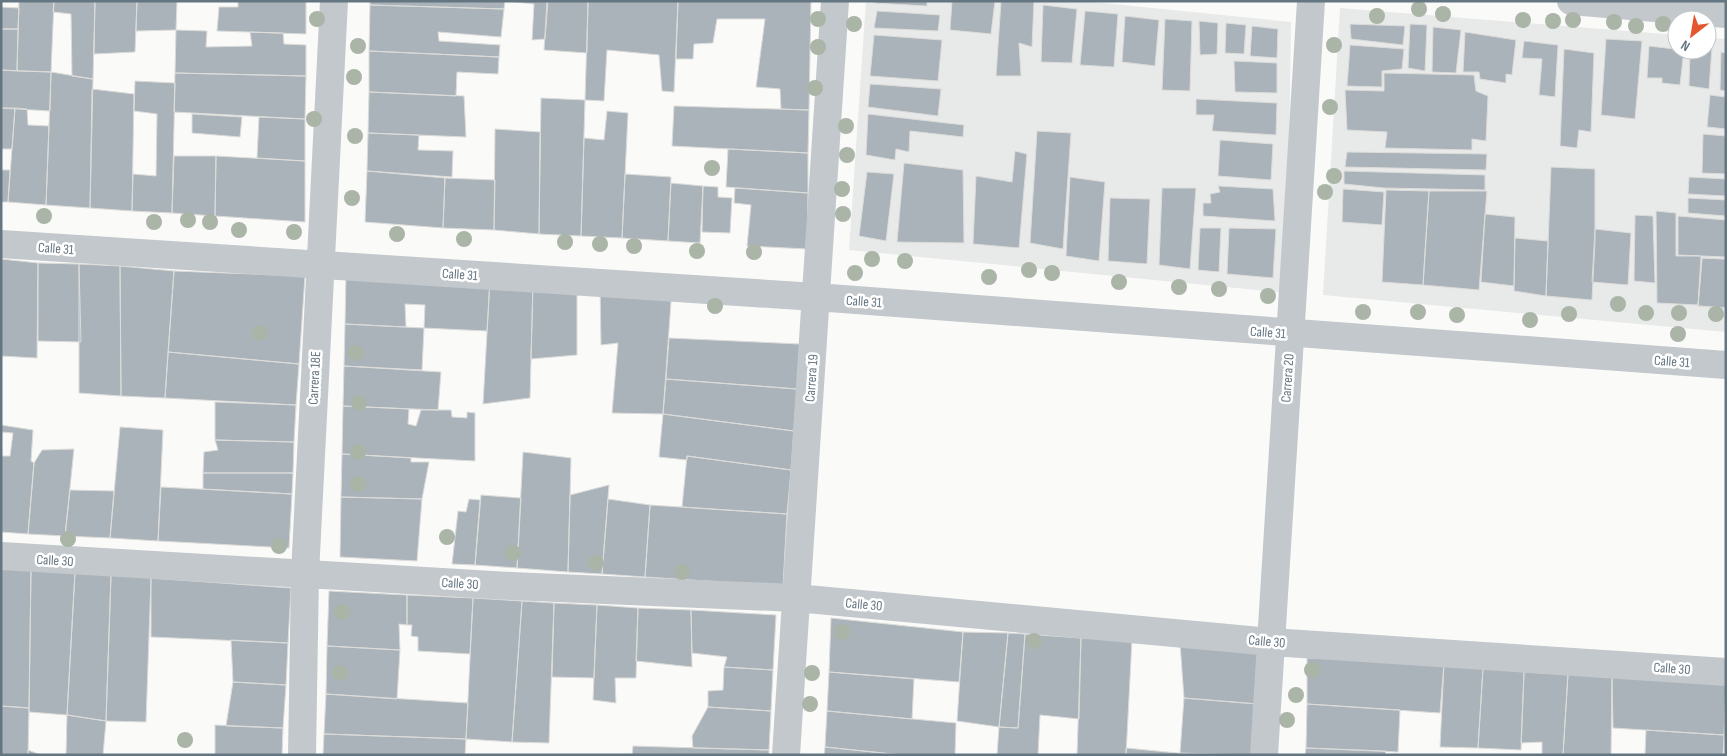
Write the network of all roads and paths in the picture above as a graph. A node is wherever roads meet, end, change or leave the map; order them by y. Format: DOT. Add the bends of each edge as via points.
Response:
graph roads {
  1 [pos="334,1"];
  2 [pos="835,1"];
  3 [pos="1311,1"];
  4 [pos="1571,1"];
  5 [pos="1726,14"];
  6 [pos="1,244"];
  7 [pos="320,265"];
  8 [pos="816,297"];
  9 [pos="1290,334"];
  10 [pos="1726,365"];
  11 [pos="1,556"];
  12 [pos="305,574"];
  13 [pos="796,598"];
  14 [pos="1271,642"];
  15 [pos="1726,672"];
  16 [pos="302,755"];
  17 [pos="786,755"];
  18 [pos="1264,755"];
  1 -- 7 [label="street, Carrera 18E"];
  2 -- 8 [label="street, Carrera 19"];
  3 -- 9 [label="street, Carrera 20"];
  4 -- 5 [label="street"];
  6 -- 7 [label="street, Calle 31"];
  7 -- 8 [label="street, Calle 31"];
  7 -- 12 [label="street, Carrera 18E"];
  8 -- 9 [label="street, Calle 31"];
  8 -- 13 [label="street, Carrera 19"];
  9 -- 10 [label="street, Calle 31"];
  9 -- 14 [label="street, Carrera 20"];
  11 -- 12 [label="street, Calle 30"];
  12 -- 13 [label="street, Calle 30"];
  12 -- 16 [label="street, Carrera 18E"];
  13 -- 14 [label="street, Calle 30"];
  13 -- 17 [label="street, Carrera 19"];
  14 -- 15 [label="street, Calle 30"];
  14 -- 18 [label="street, Carrera 20"];
}
